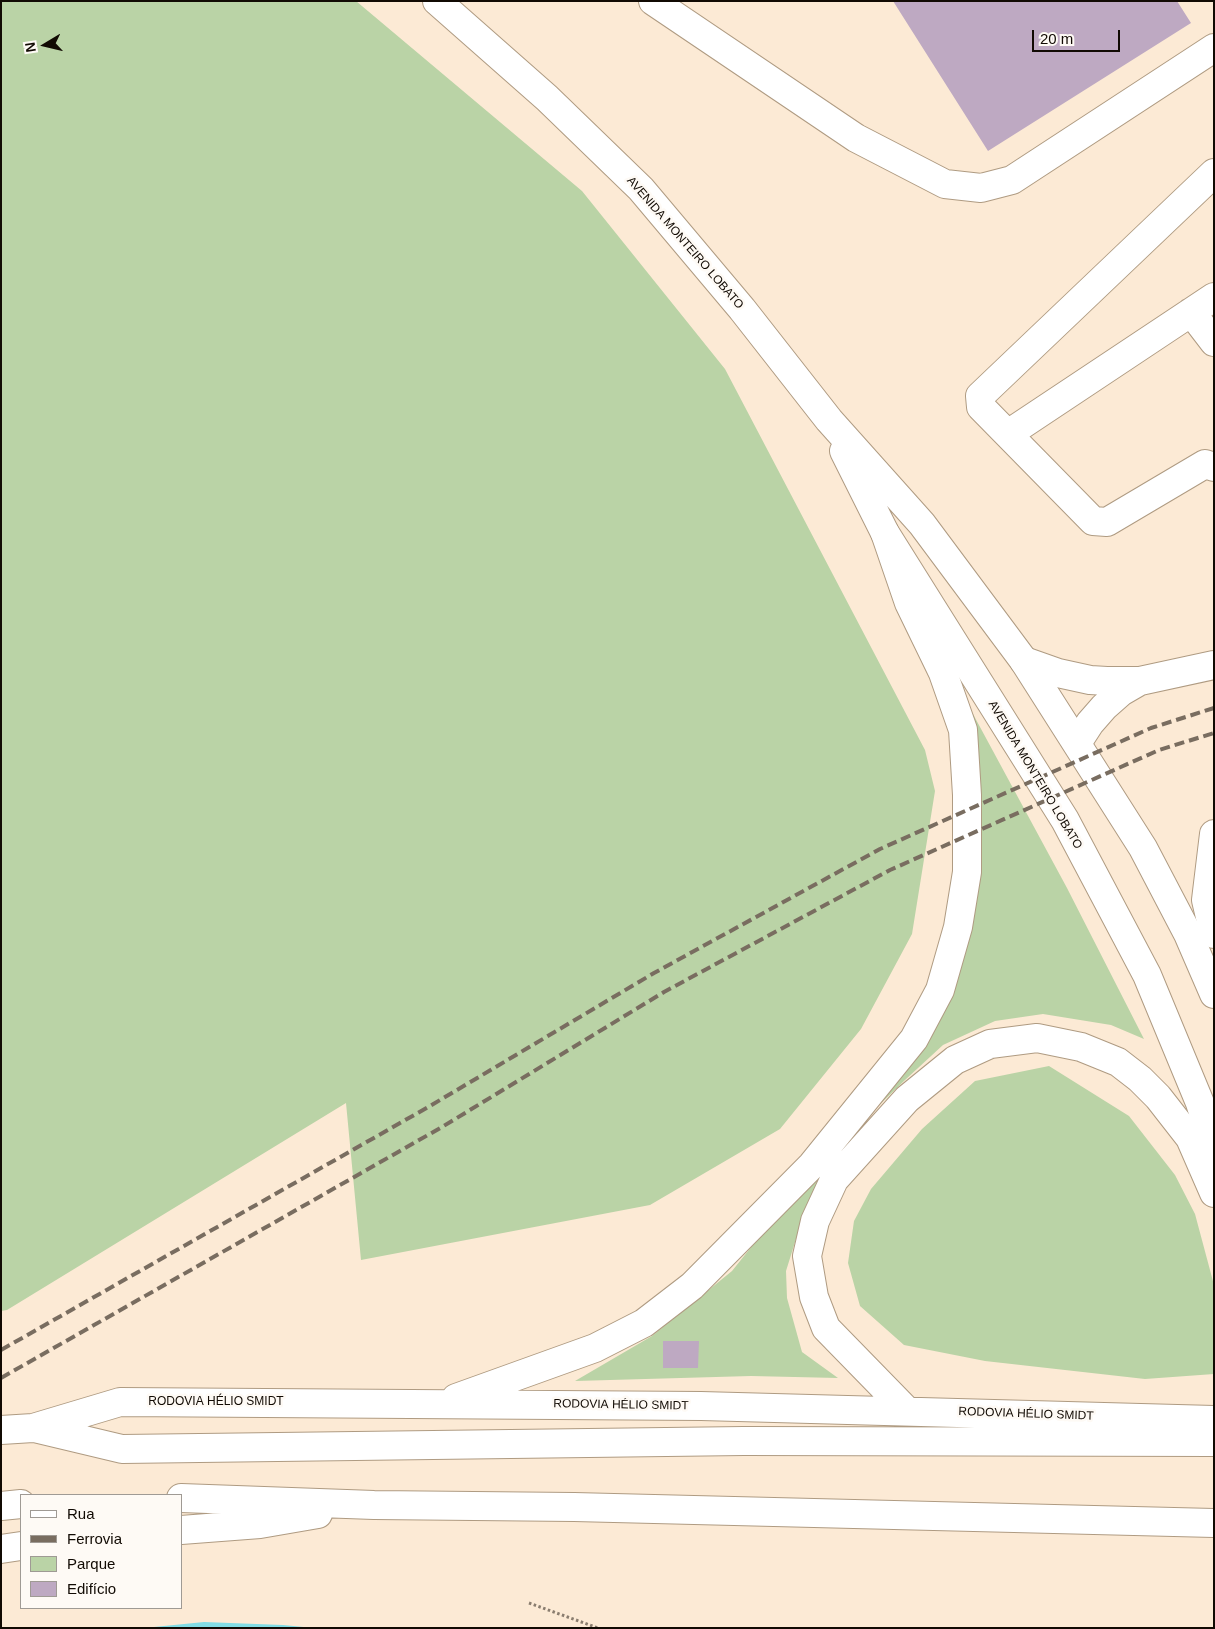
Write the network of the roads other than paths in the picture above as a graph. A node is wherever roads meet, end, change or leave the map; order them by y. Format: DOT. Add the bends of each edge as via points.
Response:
graph roads {
  1 [pos="436,1"];
  2 [pos="652,1"];
  3 [pos="1214,48"];
  4 [pos="1214,174"];
  5 [pos="1214,297"];
  6 [pos="1191,312"];
  7 [pos="1214,342"];
  8 [pos="829,420"];
  9 [pos="1008,434"];
  10 [pos="1214,467"];
  11 [pos="885,533"];
  12 [pos="1024,661"];
  13 [pos="1214,665"];
  14 [pos="1140,681"];
  15 [pos="1077,743"];
  16 [pos="1214,834"];
  17 [pos="1214,934"];
  18 [pos="1214,994"];
  19 [pos="1214,1145"];
  20 [pos="1214,1193"];
  21 [pos="440,1404"];
  22 [pos="907,1411"];
  23 [pos="1214,1420"];
  24 [pos="33,1428"];
  25 [pos="1,1430"];
  26 [pos="1209,1444"];
  27 [pos="182,1498"];
  28 [pos="20,1504"];
  29 [pos="374,1505"];
  30 [pos="1,1506"];
  31 [pos="1206,1519"];
  32 [pos="182,1530"];
  33 [pos="20,1546"];
  34 [pos="1,1549"];
  1 -- 8 [label="main road, AVENIDA MONTEIRO LOBATO" via="547,98 641,189 742,309"];
  2 -- 3 [label="main road" via="856,138 945,184 981,188 1012,180"];
  4 -- 9 [label="main road" via="980,396 982,408"];
  5 -- 6 [label="main road"];
  6 -- 7 [label="main road"];
  6 -- 9 [label="main road"];
  8 -- 11 [label="main road, AVENIDA MONTEIRO LOBATO"];
  8 -- 12 [label="main road, AVENIDA MONTEIRO LOBATO" via="922,524"];
  9 -- 10 [label="main road" via="1093,521 1107,522 1205,464"];
  11 -- 19 [label="main road, AVENIDA MONTEIRO LOBATO" via="1065,820 1147,975"];
  11 -- 21 [label="main road" via="909,603 943,673 963,730 967,872 958,927 940,990 914,1039 812,1165 692,1286 644,1323 595,1348"];
  12 -- 14 [label="main road" via="1090,680"];
  12 -- 15 [label="main road, AVENIDA MONTEIRO LOBATO"];
  13 -- 14 [label="main road"];
  14 -- 15 [label="main road" via="1104,707"];
  15 -- 18 [label="main road, AVENIDA MONTEIRO LOBATO" via="1143,848 1188,934"];
  16 -- 17 [label="main road" via="1206,900"];
  20 -- 22 [label="main road" via="1190,1138 1158,1097 1118,1062 1081,1047 1037,1038 990,1044 955,1060 907,1099 834,1180 815,1221 807,1256 814,1297 826,1328"];
  21 -- 22 [label="main road, RODOVIA HÉLIO SMIDT"];
  21 -- 24 [label="main road, RODOVIA HÉLIO SMIDT" via="120,1402"];
  22 -- 23 [label="main road, RODOVIA HÉLIO SMIDT"];
  24 -- 25 [label="main road, RODOVIA HÉLIO SMIDT"];
  24 -- 26 [label="main road, RODOVIA HÉLIO SMIDT" via="122,1449 744,1441"];
  27 -- 29 [label="main road"];
  28 -- 30 [label="main road"];
  29 -- 31 [label="main road"];
  29 -- 32 [label="main road" via="260,1524"];
  33 -- 34 [label="main road"];
}
